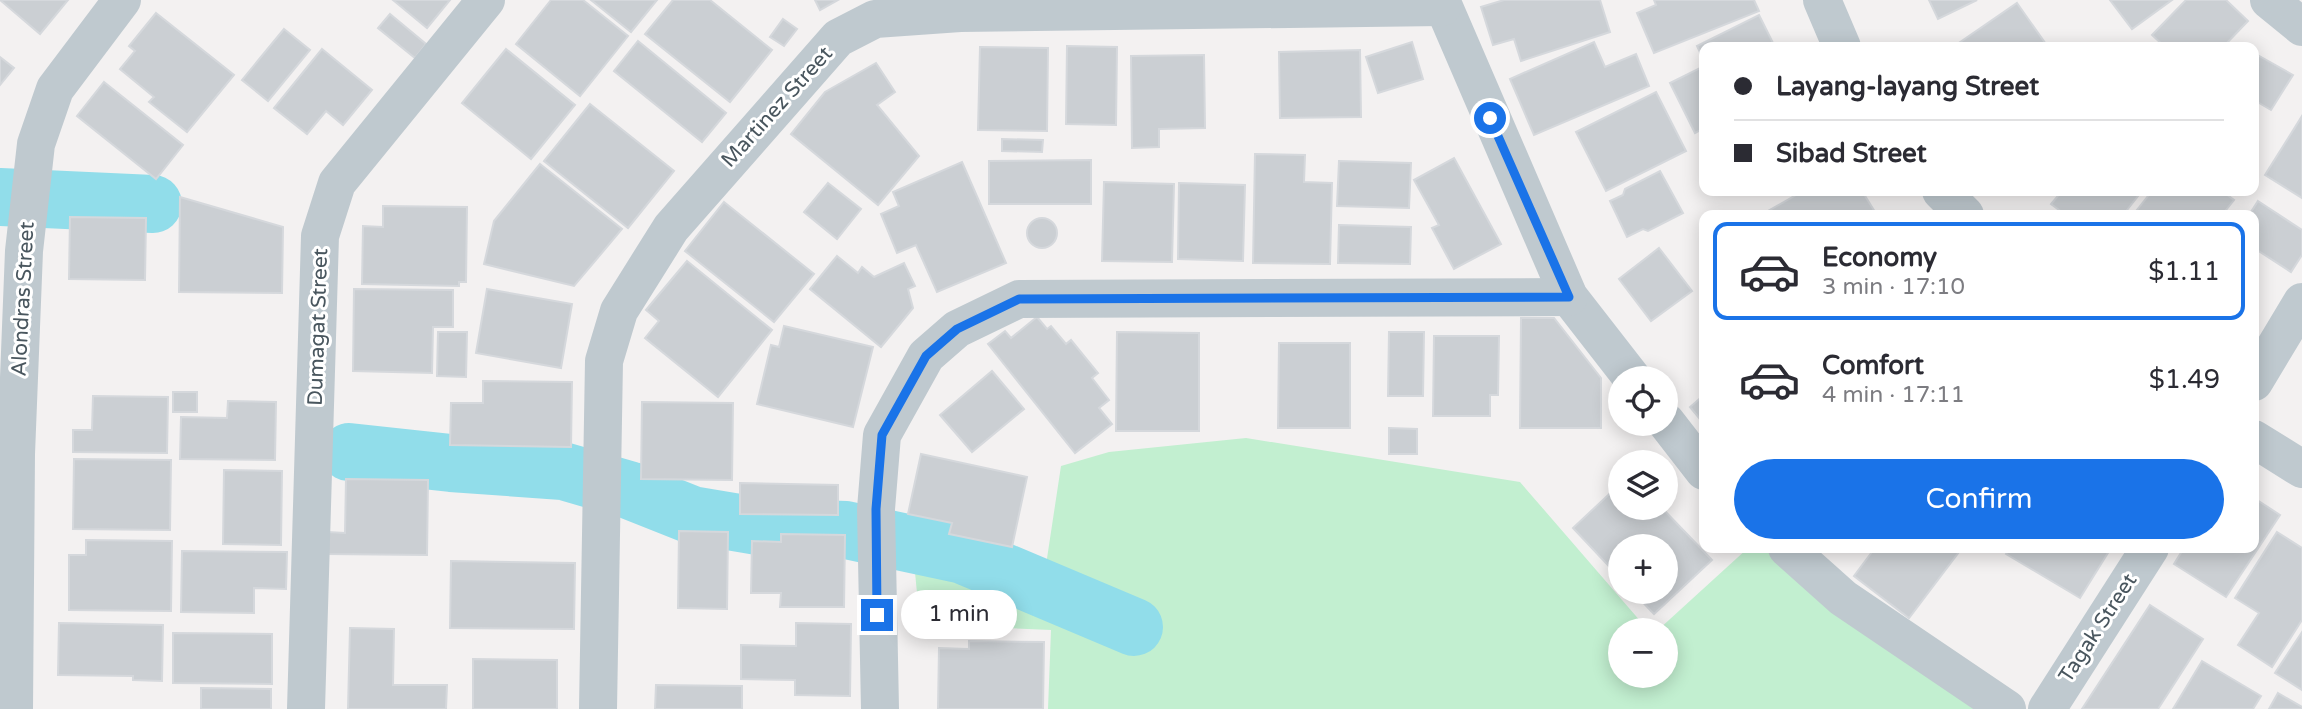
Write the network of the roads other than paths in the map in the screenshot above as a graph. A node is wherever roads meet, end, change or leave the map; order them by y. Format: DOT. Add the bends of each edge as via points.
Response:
graph roads {
  1 [pos="122,0"];
  2 [pos="486,0"];
  3 [pos="1822,0"];
  4 [pos="2269,0"];
  5 [pos="1441,4"];
  6 [pos="870,9"];
  7 [pos="2302,27"];
  8 [pos="1840,42"];
  9 [pos="1946,196"];
  10 [pos="1960,210"];
  11 [pos="1569,297"];
  12 [pos="2302,302"];
  13 [pos="1623,366"];
  14 [pos="2259,374"];
  15 [pos="1677,436"];
  16 [pos="2259,442"];
  17 [pos="1699,465"];
  18 [pos="2302,469"];
  19 [pos="1793,553"];
  20 [pos="2147,553"];
  21 [pos="13,709"];
  22 [pos="306,709"];
  23 [pos="598,709"];
  24 [pos="880,709"];
  25 [pos="2007,709"];
  26 [pos="2047,709"];
  1 -- 21 [label="street, Alondras Street" via="55,89 36,144 24,250"];
  2 -- 22 [label="street, Dumagat Street" via="337,183 320,236"];
  3 -- 8 [label="street"];
  4 -- 7 [label="street"];
  5 -- 6 [label="street, Martinez Street" via="960,13"];
  5 -- 11 [label="street"];
  6 -- 23 [label="street, Martinez Street" via="838,38 671,228 620,311 604,361"];
  9 -- 10 [label="street"];
  11 -- 13 [label="street"];
  11 -- 24 [label="street" via="1019,299 957,329 926,356 882,435 876,509"];
  12 -- 14 [label="street"];
  15 -- 17 [label="street"];
  16 -- 18 [label="street"];
  19 -- 25 [label="street" via="1843,598"];
  20 -- 26 [label="street, Tagak Street"];
}
